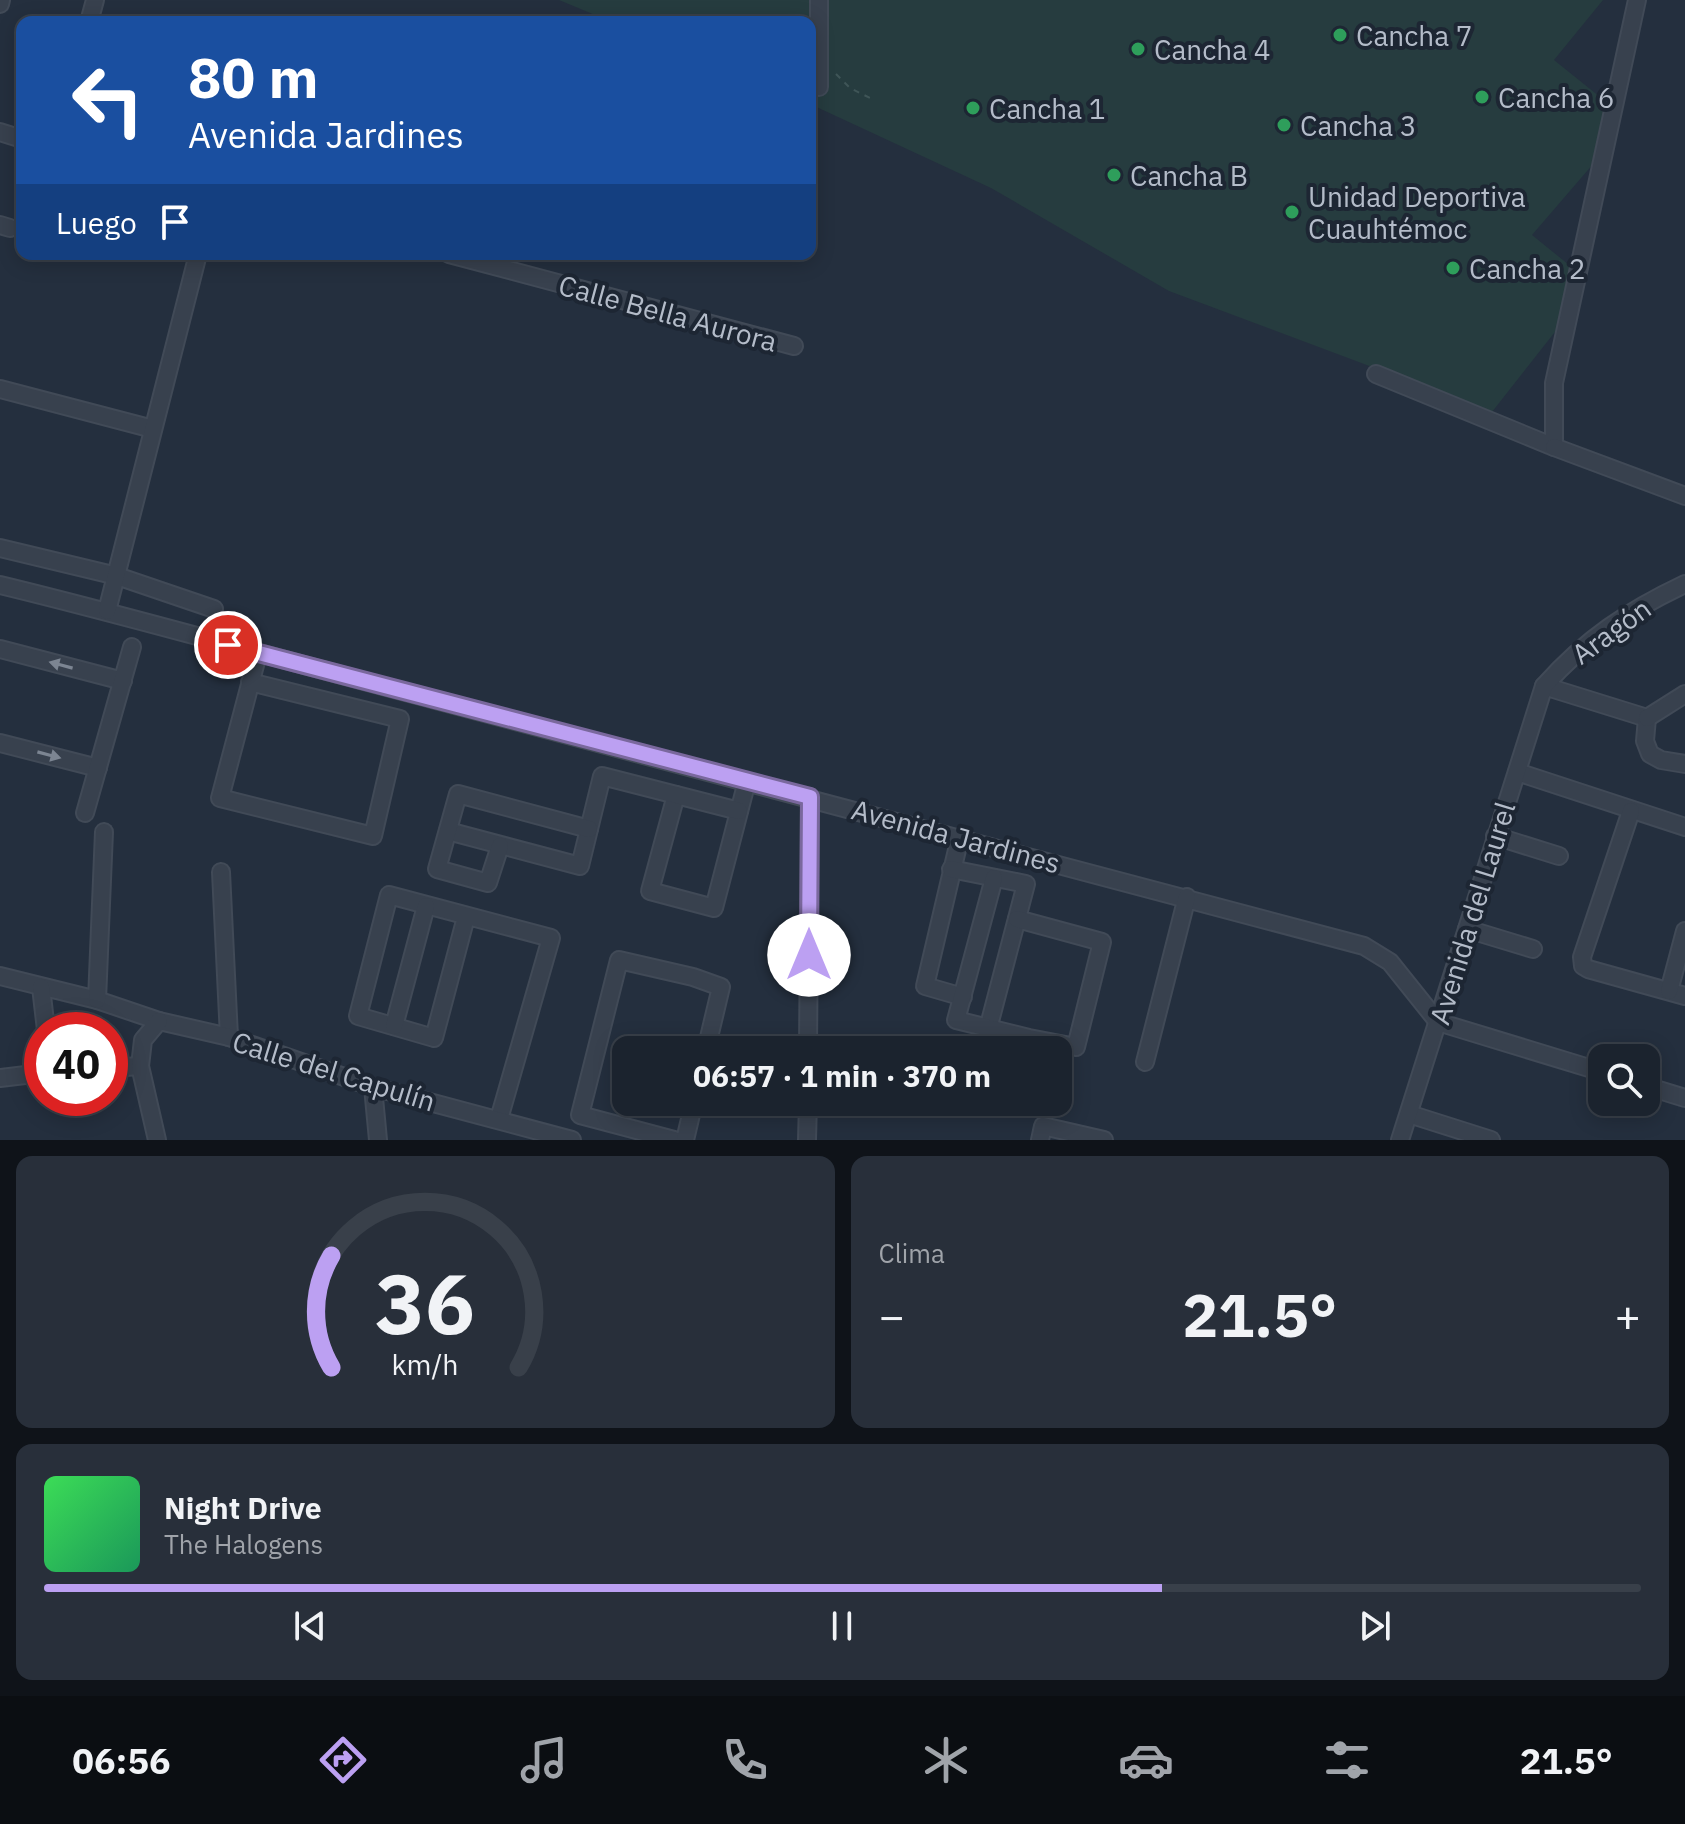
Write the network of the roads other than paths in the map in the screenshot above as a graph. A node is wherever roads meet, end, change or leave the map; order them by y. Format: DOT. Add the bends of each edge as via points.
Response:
graph roads {
  1 [pos="819,0"];
  2 [pos="1637,0"];
  3 [pos="819,87"];
  4 [pos="196,260"];
  5 [pos="472,260"];
  6 [pos="794,346"];
  7 [pos="1376,374"];
  8 [pos="0,389"];
  9 [pos="153,429"];
  10 [pos="1554,447"];
  11 [pos="1685,496"];
  12 [pos="0,548"];
  13 [pos="117,576"];
  14 [pos="1685,584"];
  15 [pos="0,585"];
  16 [pos="214,609"];
  17 [pos="107,611"];
  18 [pos="132,647"];
  19 [pos="0,649"];
  20 [pos="258,654"];
  21 [pos="123,681"];
  22 [pos="250,682"];
  23 [pos="1544,686"];
  24 [pos="1685,694"];
  25 [pos="1647,718"];
  26 [pos="0,743"];
  27 [pos="1685,764"];
  28 [pos="98,768"];
  29 [pos="1517,772"];
  30 [pos="747,781"];
  31 [pos="676,795"];
  32 [pos="810,797"];
  33 [pos="739,811"];
  34 [pos="1631,811"];
  35 [pos="85,813"];
  36 [pos="1685,827"];
  37 [pos="589,829"];
  38 [pos="448,831"];
  39 [pos="104,832"];
  40 [pos="1495,836"];
  41 [pos="960,837"];
  42 [pos="500,846"];
  43 [pos="1559,856"];
  44 [pos="951,869"];
  45 [pos="221,872"];
  46 [pos="994,878"];
  47 [pos="1187,897"];
  48 [pos="426,906"];
  49 [pos="466,917"];
  50 [pos="1017,919"];
  51 [pos="1467,929"];
  52 [pos="1685,931"];
  53 [pos="1533,949"];
  54 [pos="0,976"];
  55 [pos="41,987"];
  56 [pos="1677,994"];
  57 [pos="963,997"];
  58 [pos="97,1000"];
  59 [pos="44,1012"];
  60 [pos="159,1021"];
  61 [pos="1438,1022"];
  62 [pos="394,1026"];
  63 [pos="988,1029"];
  64 [pos="709,1036"];
  65 [pos="808,1036"];
  66 [pos="229,1037"];
  67 [pos="1145,1062"];
  68 [pos="140,1066"];
  69 [pos="128,1067"];
  70 [pos="1588,1068"];
  71 [pos="24,1075"];
  72 [pos="0,1078"];
  73 [pos="373,1087"];
  74 [pos="1660,1090"];
  75 [pos="1685,1098"];
  76 [pos="1409,1114"];
  77 [pos="691,1116"];
  78 [pos="808,1116"];
  79 [pos="499,1119"];
  80 [pos="157,1140"];
  81 [pos="378,1140"];
  82 [pos="572,1140"];
  83 [pos="674,1140"];
  84 [pos="685,1140"];
  85 [pos="807,1140"];
  86 [pos="1040,1140"];
  87 [pos="1104,1140"];
  88 [pos="1400,1140"];
  89 [pos="1491,1140"];
  1 -- 3 [label="street"];
  2 -- 10 [label="street" via="1554,383"];
  4 -- 9 [label="street"];
  5 -- 6 [label="street, Calle Bella Aurora"];
  7 -- 10 [label="street"];
  8 -- 9 [label="street"];
  9 -- 13 [label="street"];
  10 -- 11 [label="street"];
  12 -- 13 [label="street"];
  13 -- 16 [label="street"];
  13 -- 17 [label="street"];
  14 -- 23 [label="street, Aragón" via="1606,629"];
  15 -- 17 [label="street, Avenida Jardines"];
  17 -- 20 [label="street, Avenida Jardines"];
  18 -- 21 [label="street"];
  21 -- 19 [label="street, one-way"];
  20 -- 22 [label="street"];
  20 -- 30 [label="street, Avenida Jardines"];
  21 -- 28 [label="street"];
  22 -- 22 [label="street" via="220,798 373,836 400,719"];
  23 -- 25 [label="street"];
  23 -- 29 [label="street, Avenida del Laurel"];
  24 -- 25 [label="street"];
  25 -- 27 [label="street" via="1650,754"];
  26 -- 28 [label="street, one-way"];
  28 -- 35 [label="street"];
  29 -- 34 [label="street"];
  29 -- 40 [label="street, Avenida del Laurel"];
  30 -- 32 [label="street, Avenida Jardines"];
  30 -- 33 [label="street"];
  31 -- 33 [label="street"];
  31 -- 33 [label="street" via="650,891 714,908"];
  31 -- 37 [label="street" via="602,776"];
  32 -- 41 [label="street, Avenida Jardines"];
  32 -- 65 [label="street"];
  34 -- 36 [label="street"];
  34 -- 56 [label="street" via="1583,966"];
  37 -- 38 [label="street" via="458,794"];
  37 -- 42 [label="street" via="580,866"];
  38 -- 42 [label="street"];
  38 -- 42 [label="street" via="437,869 488,883"];
  39 -- 58 [label="street"];
  40 -- 43 [label="street"];
  40 -- 51 [label="street, Avenida del Laurel"];
  41 -- 44 [label="street"];
  41 -- 47 [label="street, Avenida Jardines"];
  44 -- 46 [label="street"];
  44 -- 57 [label="street" via="925,986"];
  45 -- 66 [label="street"];
  46 -- 50 [label="street" via="1026,884"];
  46 -- 57 [label="street"];
  47 -- 61 [label="street, Avenida Jardines" via="1364,946 1390,962"];
  47 -- 67 [label="street"];
  48 -- 49 [label="street"];
  48 -- 62 [label="street"];
  48 -- 62 [label="street" via="389,895 358,1016"];
  49 -- 62 [label="street" via="434,1038"];
  49 -- 79 [label="street" via="551,938"];
  50 -- 63 [label="street"];
  50 -- 63 [label="street" via="1102,942 1076,1047"];
  51 -- 53 [label="street"];
  51 -- 61 [label="street, Avenida del Laurel"];
  52 -- 56 [label="street"];
  54 -- 55 [label="street, Calle del Capulín"];
  55 -- 58 [label="street, Calle del Capulín"];
  55 -- 59 [label="street"];
  57 -- 63 [label="street" via="956,1020"];
  58 -- 60 [label="street, Calle del Capulín"];
  60 -- 66 [label="street, Calle del Capulín"];
  60 -- 68 [label="street" via="143,1040"];
  61 -- 70 [label="street"];
  61 -- 76 [label="street, Avenida del Laurel"];
  64 -- 83 [label="street" via="721,987 619,960 580,1115"];
  66 -- 73 [label="street, Calle del Capulín"];
  68 -- 69 [label="street"];
  68 -- 80 [label="street"];
  71 -- 72 [label="street"];
  73 -- 79 [label="street, Calle del Capulín"];
  73 -- 81 [label="street"];
  74 -- 75 [label="street"];
  76 -- 88 [label="street, Avenida del Laurel"];
  76 -- 89 [label="street"];
  77 -- 84 [label="street"];
  78 -- 85 [label="street"];
  79 -- 82 [label="street, Calle del Capulín"];
  86 -- 87 [label="street" via="1043,1126"];
}
